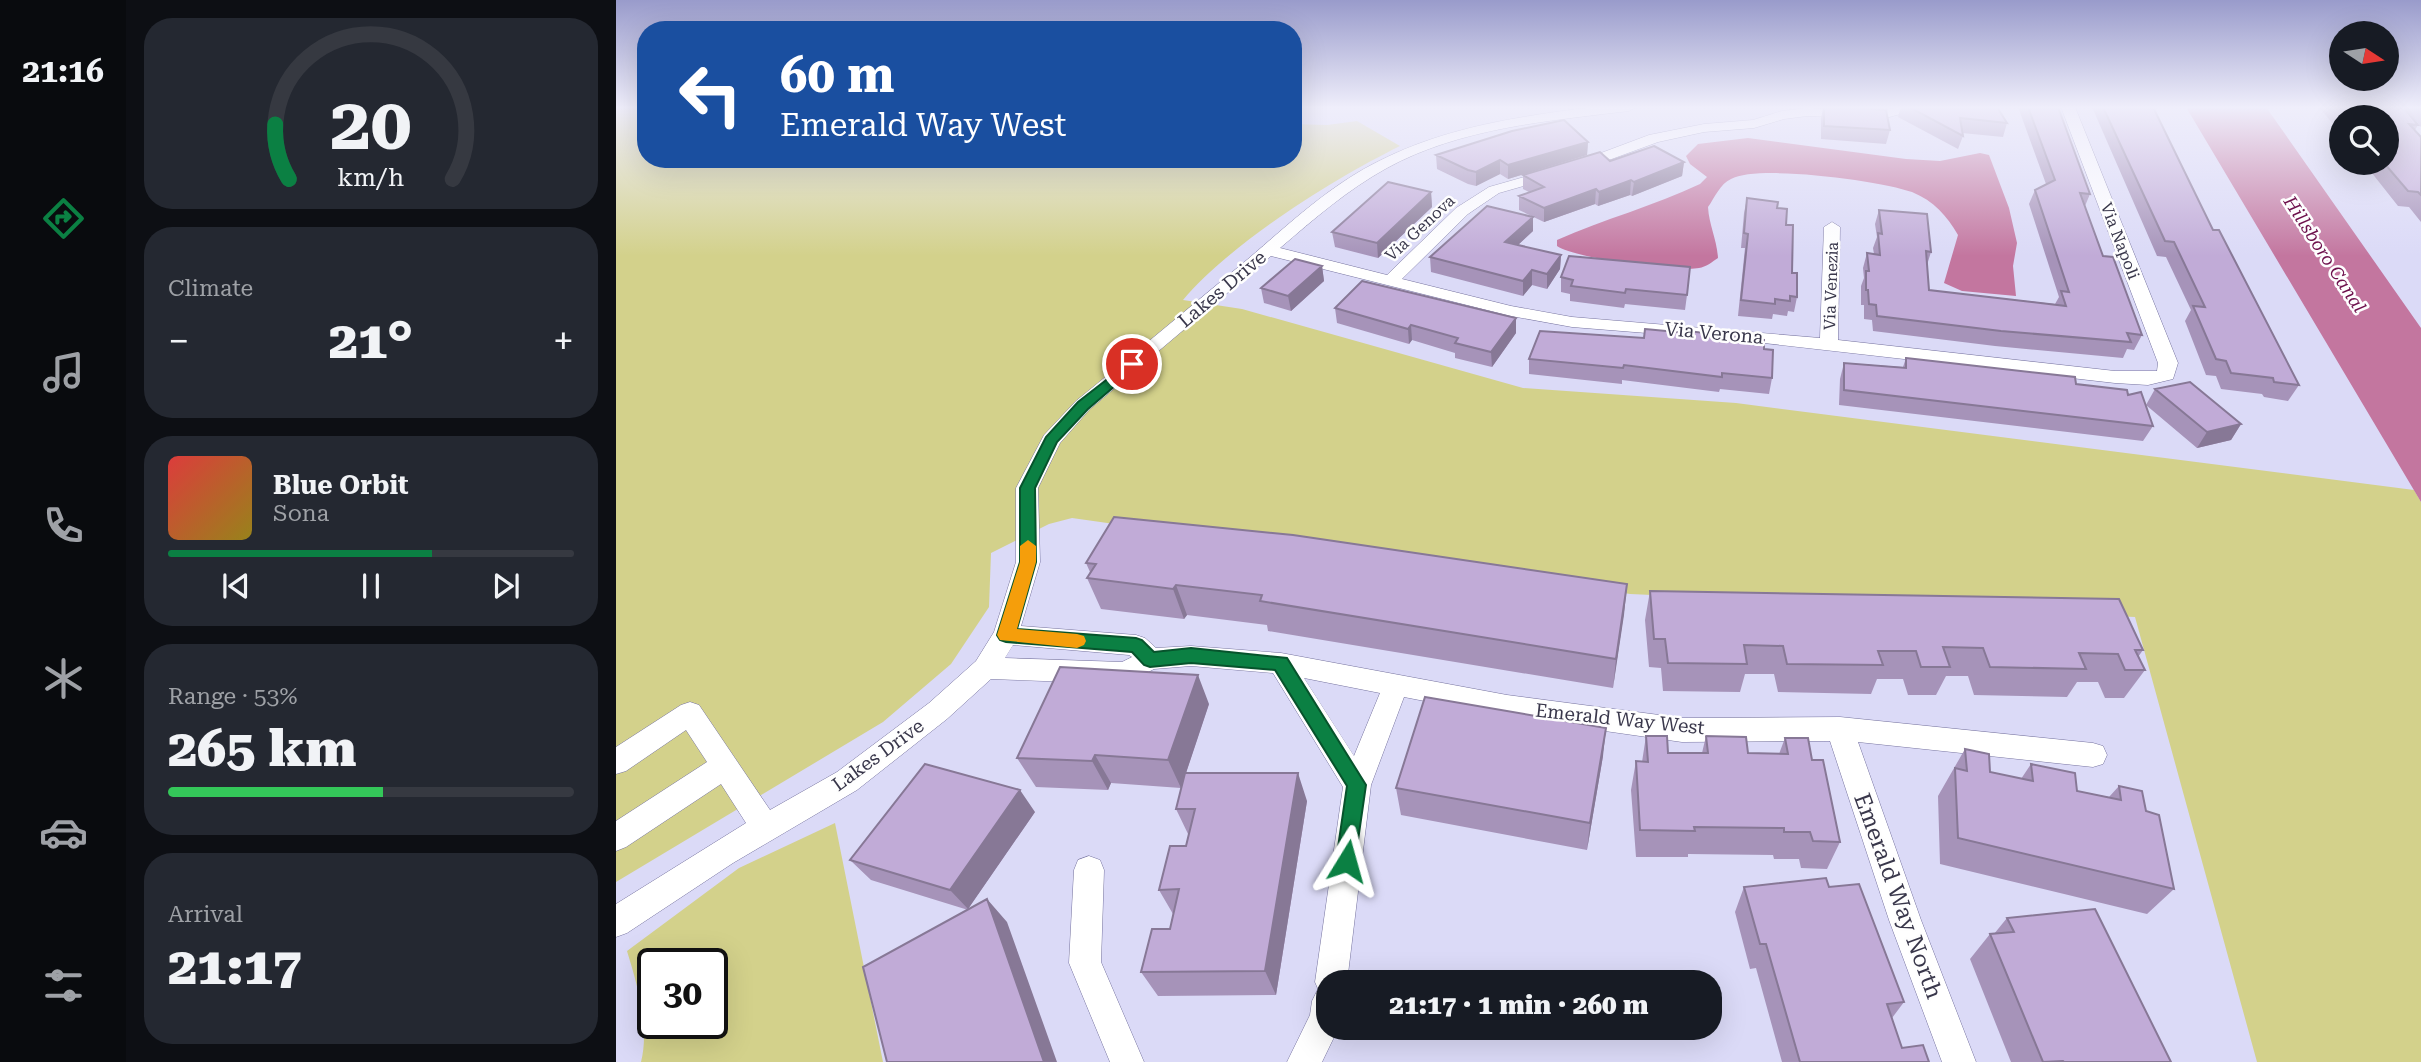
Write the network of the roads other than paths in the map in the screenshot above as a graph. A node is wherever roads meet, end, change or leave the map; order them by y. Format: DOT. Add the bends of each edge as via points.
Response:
graph roads {
  1 [pos="1400,157"];
  2 [pos="1605,157"];
  3 [pos="2083,157"];
  4 [pos="1832,227"];
  5 [pos="1268,250"];
  6 [pos="1391,279"];
  7 [pos="1829,344"];
  8 [pos="2166,375"];
  9 [pos="1006,635"];
  10 [pos="1150,659"];
  11 [pos="1280,663"];
  12 [pos="985,668"];
  13 [pos="1396,685"];
  14 [pos="1840,729"];
  15 [pos="2094,755"];
  16 [pos="616,762"];
  17 [pos="725,766"];
  18 [pos="1357,785"];
  19 [pos="766,828"];
  20 [pos="616,837"];
  21 [pos="1089,870"];
  22 [pos="616,922"];
  23 [pos="1333,970"];
  24 [pos="1316,1038"];
  25 [pos="1127,1062"];
  26 [pos="1304,1062"];
  27 [pos="1959,1062"];
  1 -- 5 [label="street, Lakes Drive" via="1314,209"];
  2 -- 6 [label="street, Via Genova" via="1494,190 1462,211"];
  3 -- 8 [label="street, Via Napoli" via="2168,363"];
  4 -- 7 [label="street, Via Venezia"];
  5 -- 6 [label="street, Via Verona"];
  5 -- 9 [label="street, Lakes Drive" via="1083,405 1051,440 1027,488 1028,562"];
  6 -- 7 [label="street, Via Verona" via="1572,322"];
  7 -- 8 [label="street, Via Verona" via="2115,377"];
  9 -- 10 [label="street" via="1136,645"];
  9 -- 12 [label="street, Lakes Drive"];
  10 -- 11 [label="street, Emerald Way West" via="1191,656"];
  10 -- 12 [label="street, Emerald Way West" via="1125,673"];
  11 -- 13 [label="street, Emerald Way West"];
  11 -- 18 [label="street"];
  12 -- 19 [label="street, Lakes Drive" via="847,781"];
  13 -- 14 [label="street, Emerald Way West" via="1682,730"];
  13 -- 18 [label="street"];
  14 -- 15 [label="street, Emerald Way West"];
  14 -- 27 [label="street, Emerald Way North"];
  16 -- 17 [label="street" via="690,713"];
  17 -- 19 [label="street"];
  17 -- 20 [label="street"];
  18 -- 23 [label="street"];
  19 -- 22 [label="street, Lakes Drive"];
  21 -- 25 [label="street" via="1085,963"];
  24 -- 26 [label="street"];
}
